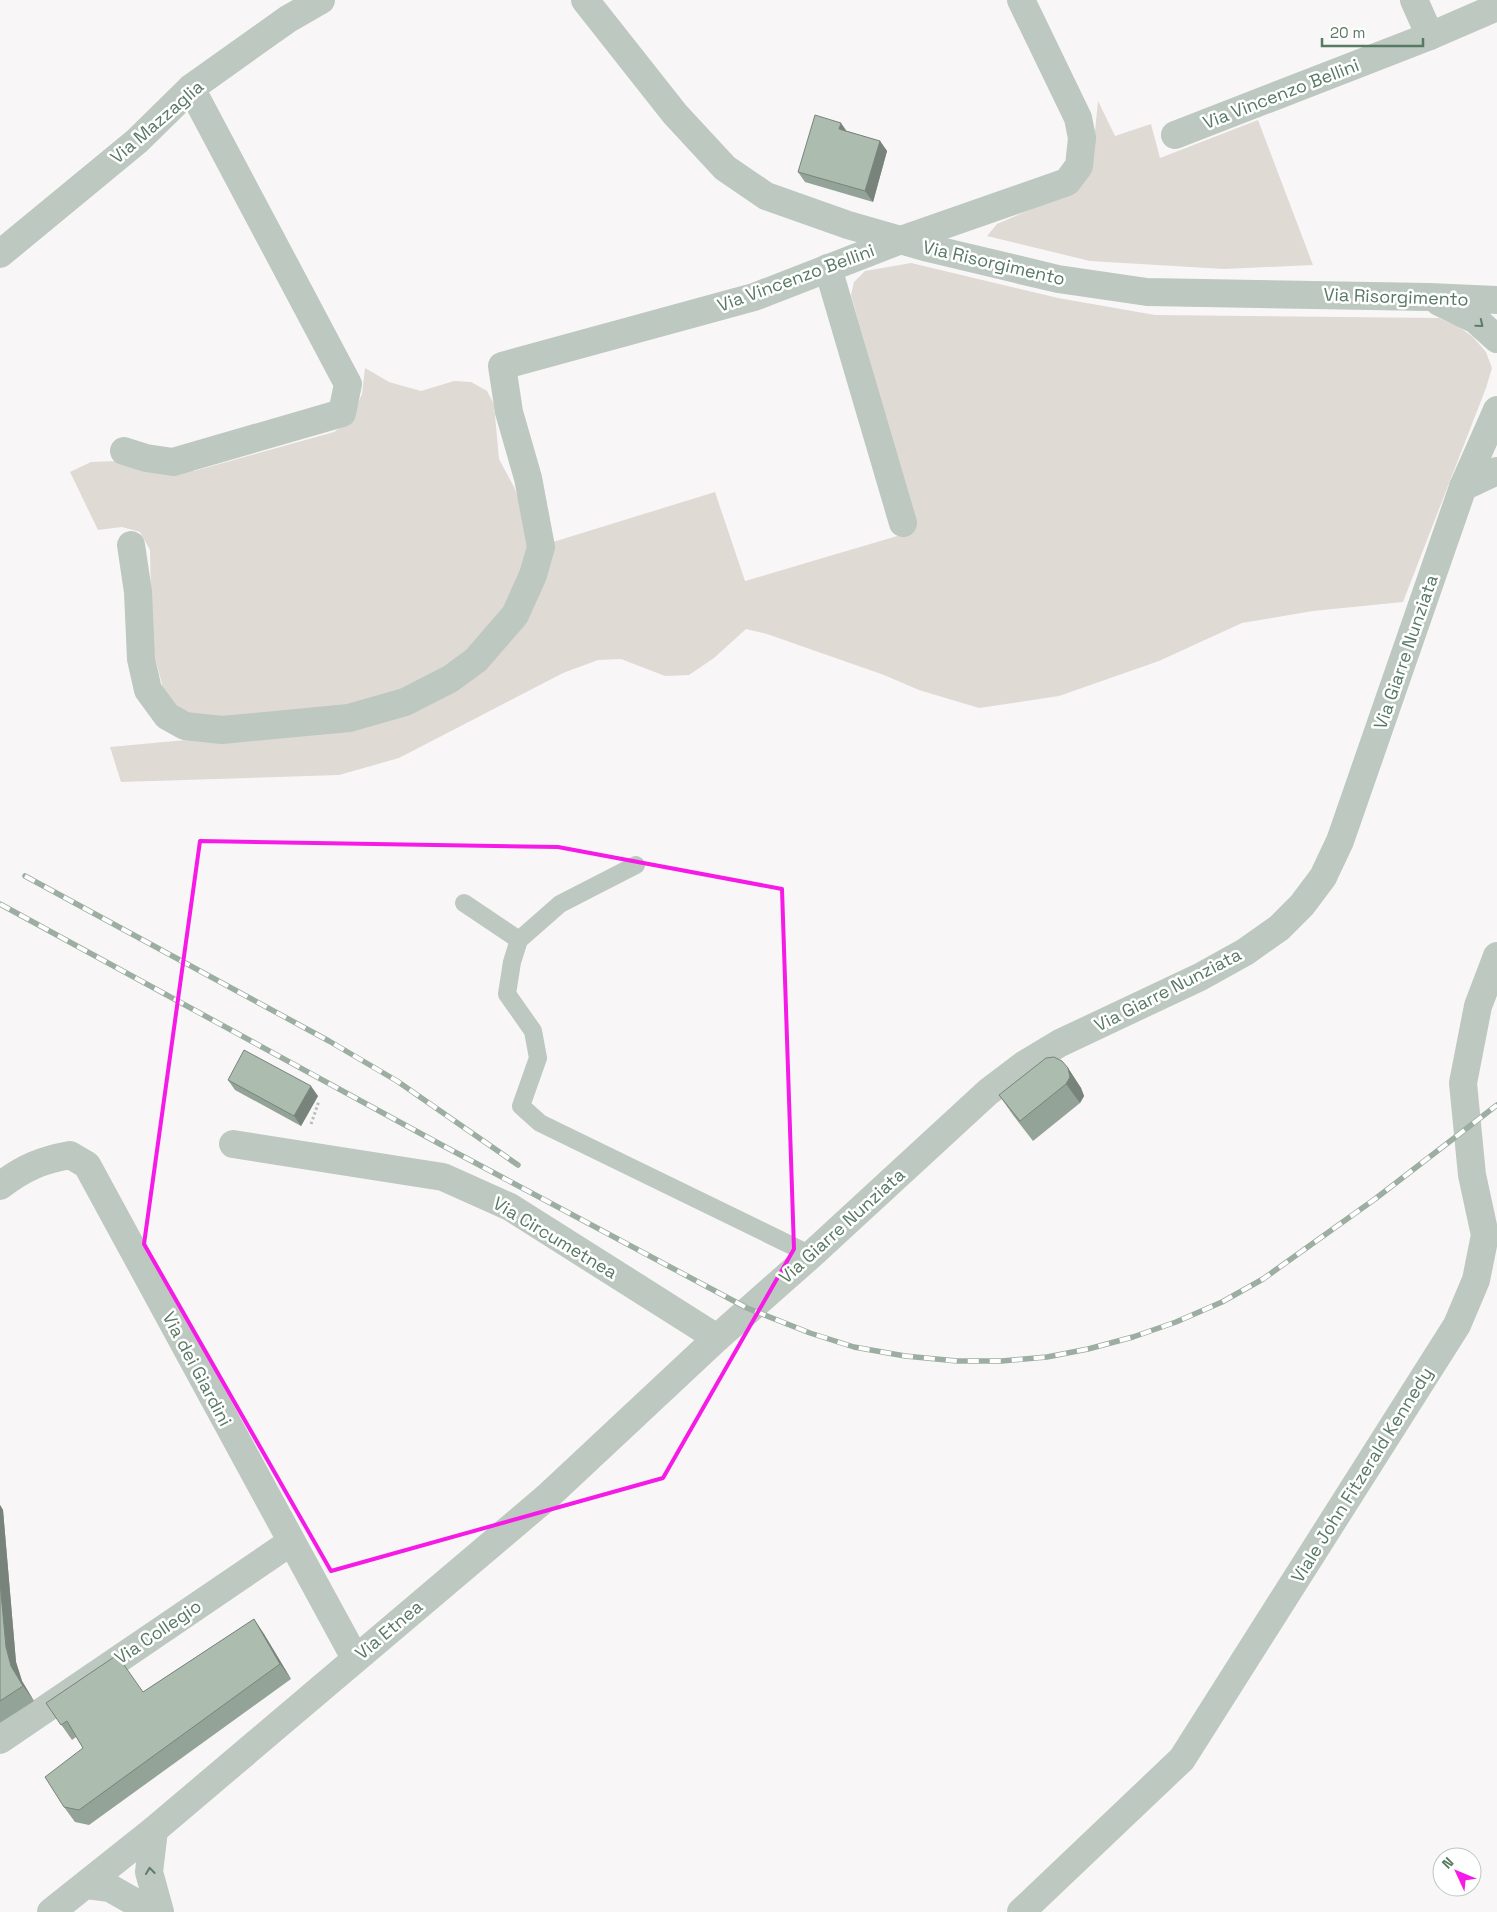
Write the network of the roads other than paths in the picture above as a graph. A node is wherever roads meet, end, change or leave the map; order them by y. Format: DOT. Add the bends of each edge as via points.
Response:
graph roads {
  1 [pos="321,0"];
  2 [pos="585,0"];
  3 [pos="1021,0"];
  4 [pos="1414,0"];
  5 [pos="1497,7"];
  6 [pos="1430,36"];
  7 [pos="191,88"];
  8 [pos="1175,135"];
  9 [pos="900,240"];
  10 [pos="0,254"];
  11 [pos="828,268"];
  12 [pos="1429,296"];
  13 [pos="1497,300"];
  14 [pos="1497,339"];
  15 [pos="1497,410"];
  16 [pos="124,451"];
  17 [pos="1497,471"];
  18 [pos="1463,487"];
  19 [pos="903,523"];
  20 [pos="131,545"];
  21 [pos="636,865"];
  22 [pos="464,903"];
  23 [pos="519,940"];
  24 [pos="1497,956"];
  25 [pos="233,1144"];
  26 [pos="0,1186"];
  27 [pos="811,1255"];
  28 [pos="717,1338"];
  29 [pos="291,1542"];
  30 [pos="355,1658"];
  31 [pos="0,1740"];
  32 [pos="154,1830"];
  33 [pos="87,1885"];
  34 [pos="51,1912"];
  35 [pos="152,1912"];
  36 [pos="160,1912"];
  37 [pos="1020,1912"];
  1 -- 7 [label="street, Via Mazzaglia" via="288,19"];
  2 -- 9 [label="street, Via Risorgimento" via="675,114 725,168 766,196"];
  3 -- 9 [label="street, Via Vincenzo Bellini" via="1078,118 1082,138 1079,166 1067,182"];
  4 -- 6 [label="street"];
  5 -- 6 [label="street, Via Vincenzo Bellini"];
  6 -- 8 [label="street, Via Vincenzo Bellini"];
  7 -- 10 [label="street, Via Mazzaglia" via="137,141"];
  7 -- 16 [label="street" via="348,384 342,413 173,462"];
  9 -- 11 [label="street, Via Vincenzo Bellini"];
  9 -- 12 [label="street, Via Risorgimento" via="1058,279 1147,292"];
  11 -- 19 [label="street"];
  11 -- 20 [label="street, Via Vincenzo Bellini" via="754,297 502,366 509,412 528,478 541,547 533,576 515,615 476,660 450,679 405,702 349,718 222,730 185,726 167,716 148,690 140,659 138,592"];
  12 -- 13 [label="street, Via Risorgimento"];
  12 -- 14 [label="street, one-way" via="1476,320"];
  15 -- 18 [label="street, Via Giarre Nunziata"];
  17 -- 18 [label="street"];
  18 -- 27 [label="street, Via Giarre Nunziata" via="1340,841 1323,877 1302,905 1279,928 1245,952 1200,977 1060,1043 1025,1064 988,1092"];
  21 -- 23 [label="lane" via="560,904"];
  22 -- 23 [label="lane"];
  23 -- 27 [label="lane" via="507,994 533,1031 538,1058 521,1106 540,1123"];
  24 -- 37 [label="street, Viale John Fitzerald Kennedy" via="1478,1006 1463,1083 1472,1175 1484,1234 1476,1280 1457,1325 1182,1759"];
  25 -- 28 [label="street, Via Circumetnea" via="443,1177 510,1207"];
  26 -- 29 [label="street, Via dei Giardini" via="18,1172 46,1159 70,1155 87,1165"];
  27 -- 28 [label="street, Via Giarre Nunziata"];
  28 -- 30 [label="street, Via Etnea" via="547,1498"];
  29 -- 30 [label="street, Via dei Giardini"];
  29 -- 31 [label="street, Via Collegio"];
  30 -- 32 [label="street, Via Etnea"];
  32 -- 33 [label="street, Via Etnea"];
  36 -- 32 [label="street, one-way" via="149,1872"];
  33 -- 34 [label="street, Via Etnea"];
  33 -- 35 [label="street" via="110,1888"];
}
